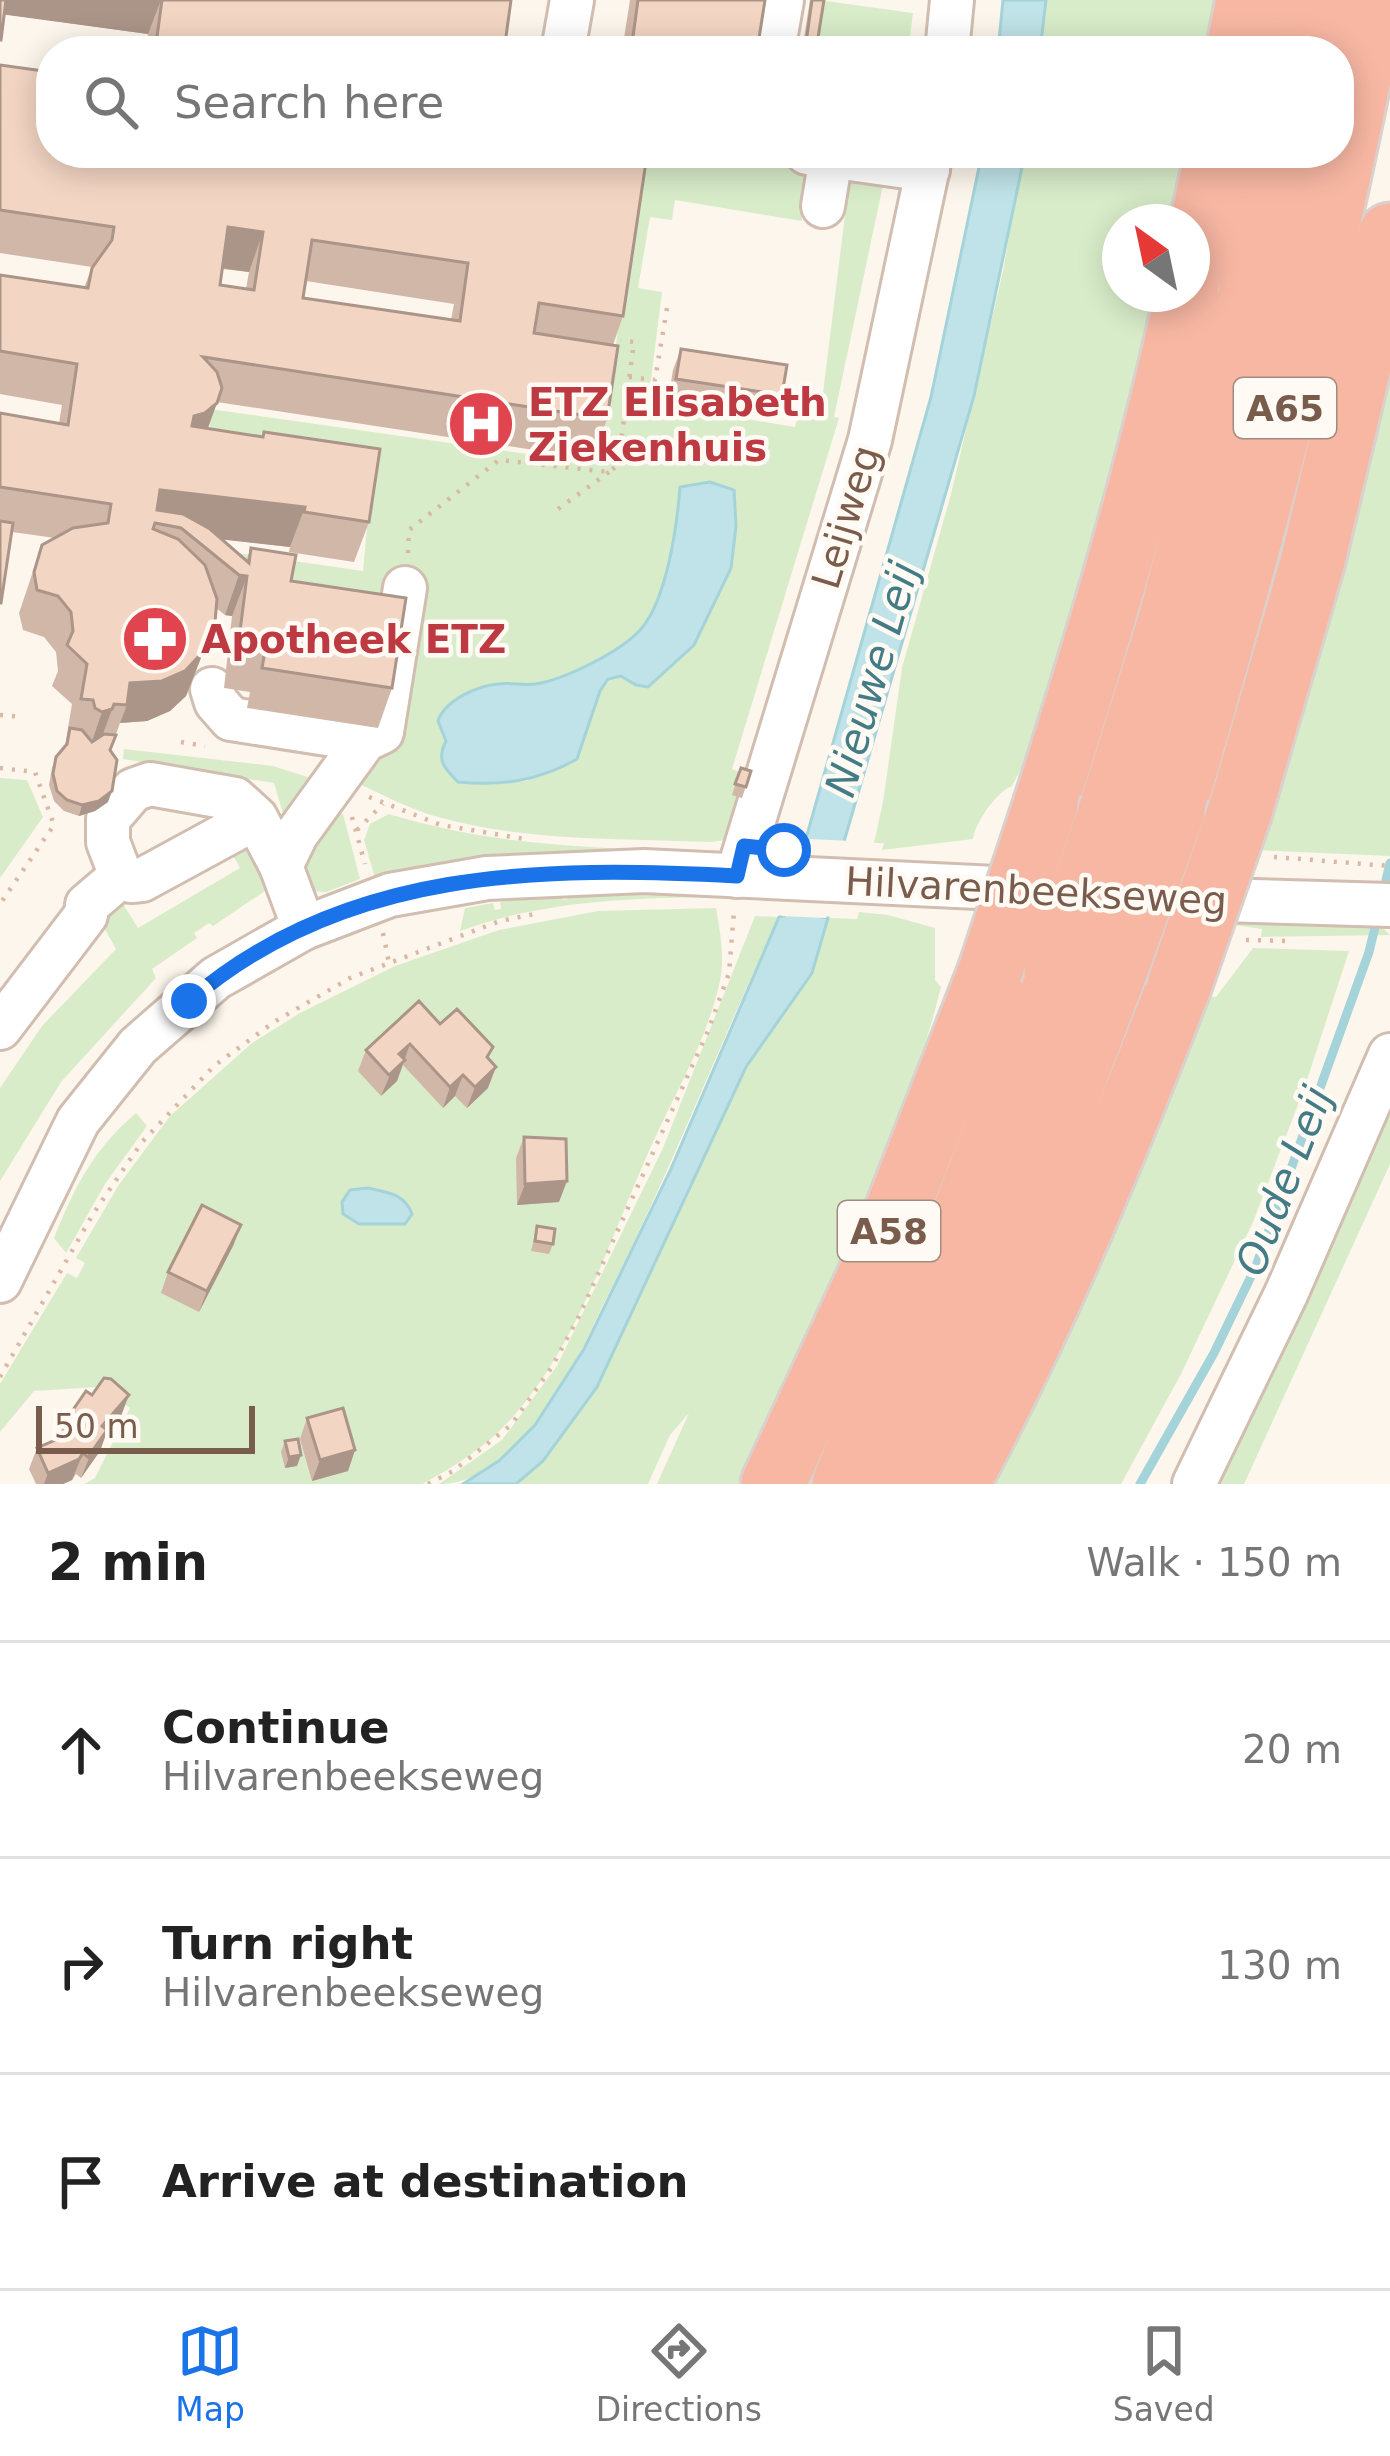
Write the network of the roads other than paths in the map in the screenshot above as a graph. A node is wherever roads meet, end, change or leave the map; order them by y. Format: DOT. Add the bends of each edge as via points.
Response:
graph roads {
  1 [pos="572,0"];
  2 [pos="782,0"];
  3 [pos="952,0"];
  4 [pos="1248,0"];
  5 [pos="1311,0"];
  6 [pos="1374,0"];
  7 [pos="566,36"];
  8 [pos="776,36"];
  9 [pos="948,36"];
  10 [pos="1241,36"];
  11 [pos="1305,36"];
  12 [pos="1354,105"];
  13 [pos="820,168"];
  14 [pos="928,168"];
  15 [pos="1214,168"];
  16 [pos="1278,168"];
  17 [pos="1340,168"];
  18 [pos="1206,204"];
  19 [pos="823,206"];
  20 [pos="1390,235"];
  21 [pos="1183,312"];
  22 [pos="405,588"];
  23 [pos="212,689"];
  24 [pos="365,740"];
  25 [pos="256,818"];
  26 [pos="281,866"];
  27 [pos="121,876"];
  28 [pos="744,886"];
  29 [pos="1370,891"];
  30 [pos="304,928"];
  31 [pos="1085,973"];
  32 [pos="0,1028"];
  33 [pos="1390,1055"];
  34 [pos="6,1256"];
  35 [pos="773,1484"];
  36 [pos="844,1484"];
  37 [pos="907,1484"];
  38 [pos="957,1484"];
  39 [pos="1194,1484"];
  1 -- 7 [label="street"];
  2 -- 8 [label="street"];
  3 -- 9 [label="street"];
  4 -- 10 [label="highway"];
  5 -- 11 [label="highway"];
  6 -- 12 [label="highway, A65, bridge"];
  13 -- 19 [label="street"];
  14 -- 28 [label="street, Leijweg" via="870,440"];
  15 -- 18 [label="highway"];
  16 -- 31 [label="highway, A65, bridge" via="1170,621 1112,806"];
  17 -- 31 [label="highway, A65, bridge" via="1287,400 1173,811"];
  20 -- 38 [label="highway, bridge" via="1312,560 1240,811 1103,1182"];
  21 -- 35 [label="highway, A58, bridge" via="1112,597 989,972 882,1249"];
  22 -- 24 [label="street" via="382,732"];
  23 -- 24 [label="street" via="231,719"];
  24 -- 26 [label="street"];
  25 -- 26 [label="street"];
  25 -- 27 [label="street" via="142,880"];
  25 -- 27 [label="street" via="235,799 150,784 133,790 108,819"];
  26 -- 30 [label="street"];
  27 -- 32 [label="street" via="87,905"];
  28 -- 29 [label="street, Hilvarenbeekseweg" via="864,880 1267,904"];
  28 -- 30 [label="street, Hilvarenbeekseweg" via="644,871 487,878 390,895"];
  30 -- 34 [label="street, Hilvarenbeekseweg" via="216,978 138,1046 78,1121"];
  31 -- 36 [label="highway, A65" via="886,1379"];
  31 -- 37 [label="highway, A65" via="1000,1274"];
  33 -- 39 [label="street"];
}
